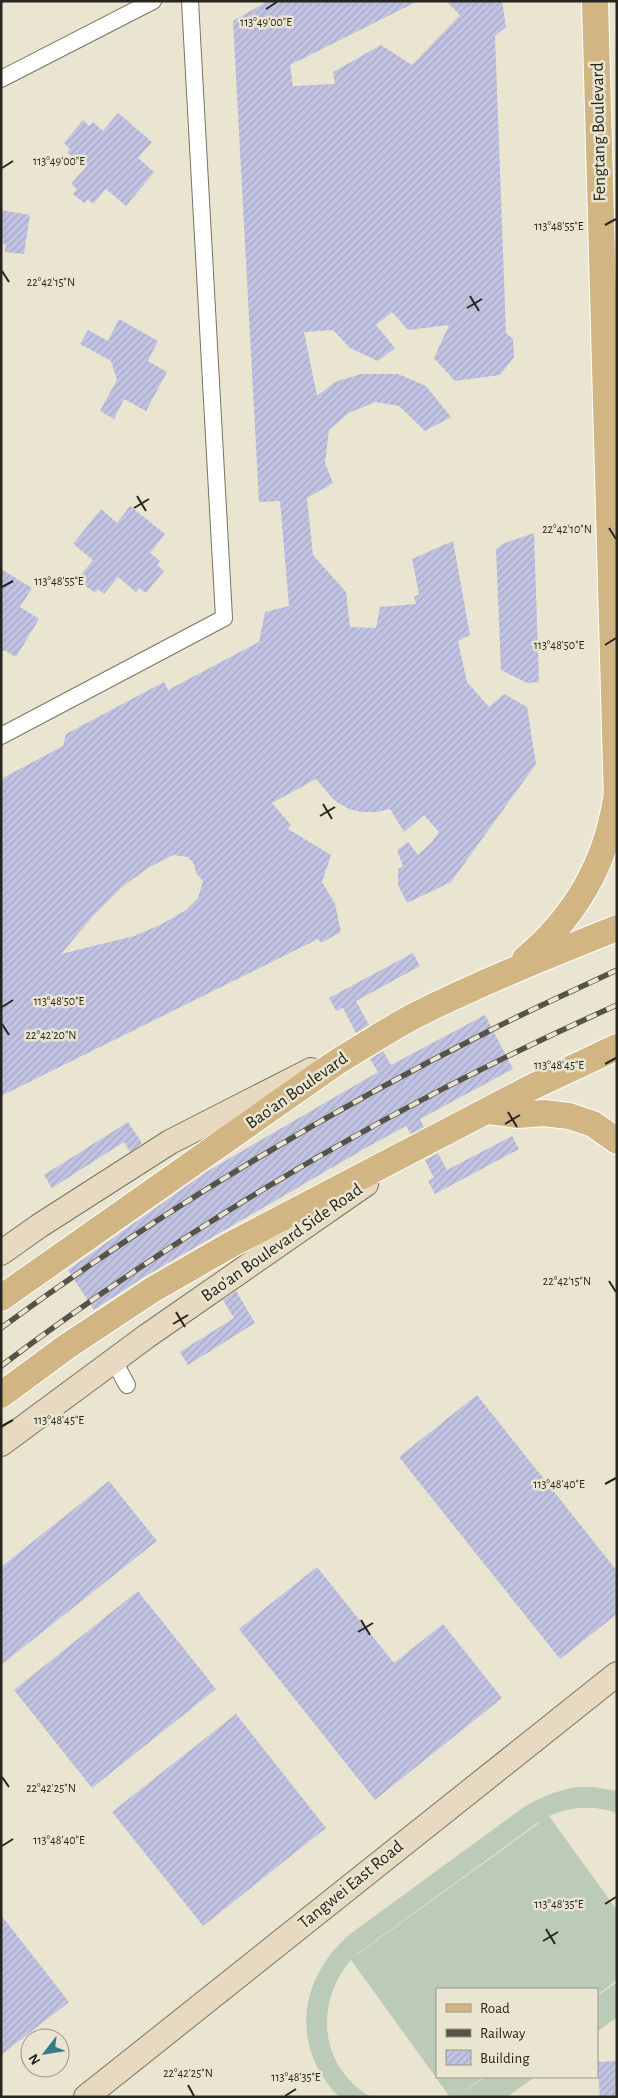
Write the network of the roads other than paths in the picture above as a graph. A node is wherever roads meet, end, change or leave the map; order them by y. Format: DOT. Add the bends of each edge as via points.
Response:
graph roads {
  1 [pos="153,1"];
  2 [pos="190,1"];
  3 [pos="595,1"];
  4 [pos="1,79"];
  5 [pos="1,736"];
  6 [pos="616,798"];
  7 [pos="617,803"];
  8 [pos="617,928"];
  9 [pos="505,973"];
  10 [pos="377,1037"];
  11 [pos="617,1047"];
  12 [pos="488,1111"];
  13 [pos="617,1141"];
  14 [pos="417,1149"];
  15 [pos="1,1254"];
  16 [pos="1,1298"];
  17 [pos="114,1361"];
  18 [pos="127,1385"];
  19 [pos="1,1395"];
  20 [pos="1,1444"];
  21 [pos="617,1674"];
  22 [pos="86,2097"];
  1 -- 4 [label="street"];
  2 -- 5 [label="street" via="224,618"];
  3 -- 6 [label="main road, Fengtang Boulevard"];
  6 -- 7 [label="main road, Fengtang Boulevard"];
  6 -- 9 [label="main road" via="608,839 584,891 548,937"];
  8 -- 9 [label="main road, Bao'an Boulevard"];
  9 -- 10 [label="main road, Bao'an Boulevard"];
  10 -- 15 [label="main road" via="170,1142"];
  10 -- 16 [label="main road, Bao'an Boulevard"];
  11 -- 12 [label="main road"];
  12 -- 13 [label="main road" via="568,1116 593,1124"];
  12 -- 14 [label="main road"];
  14 -- 17 [label="main road, Bao'an Boulevard Side Road"];
  14 -- 19 [label="main road" via="320,1197 152,1290"];
  17 -- 18 [label="street"];
  17 -- 20 [label="main road, Bao'an Boulevard Side Road"];
  21 -- 22 [label="main road, Tangwei East Road"];
}
